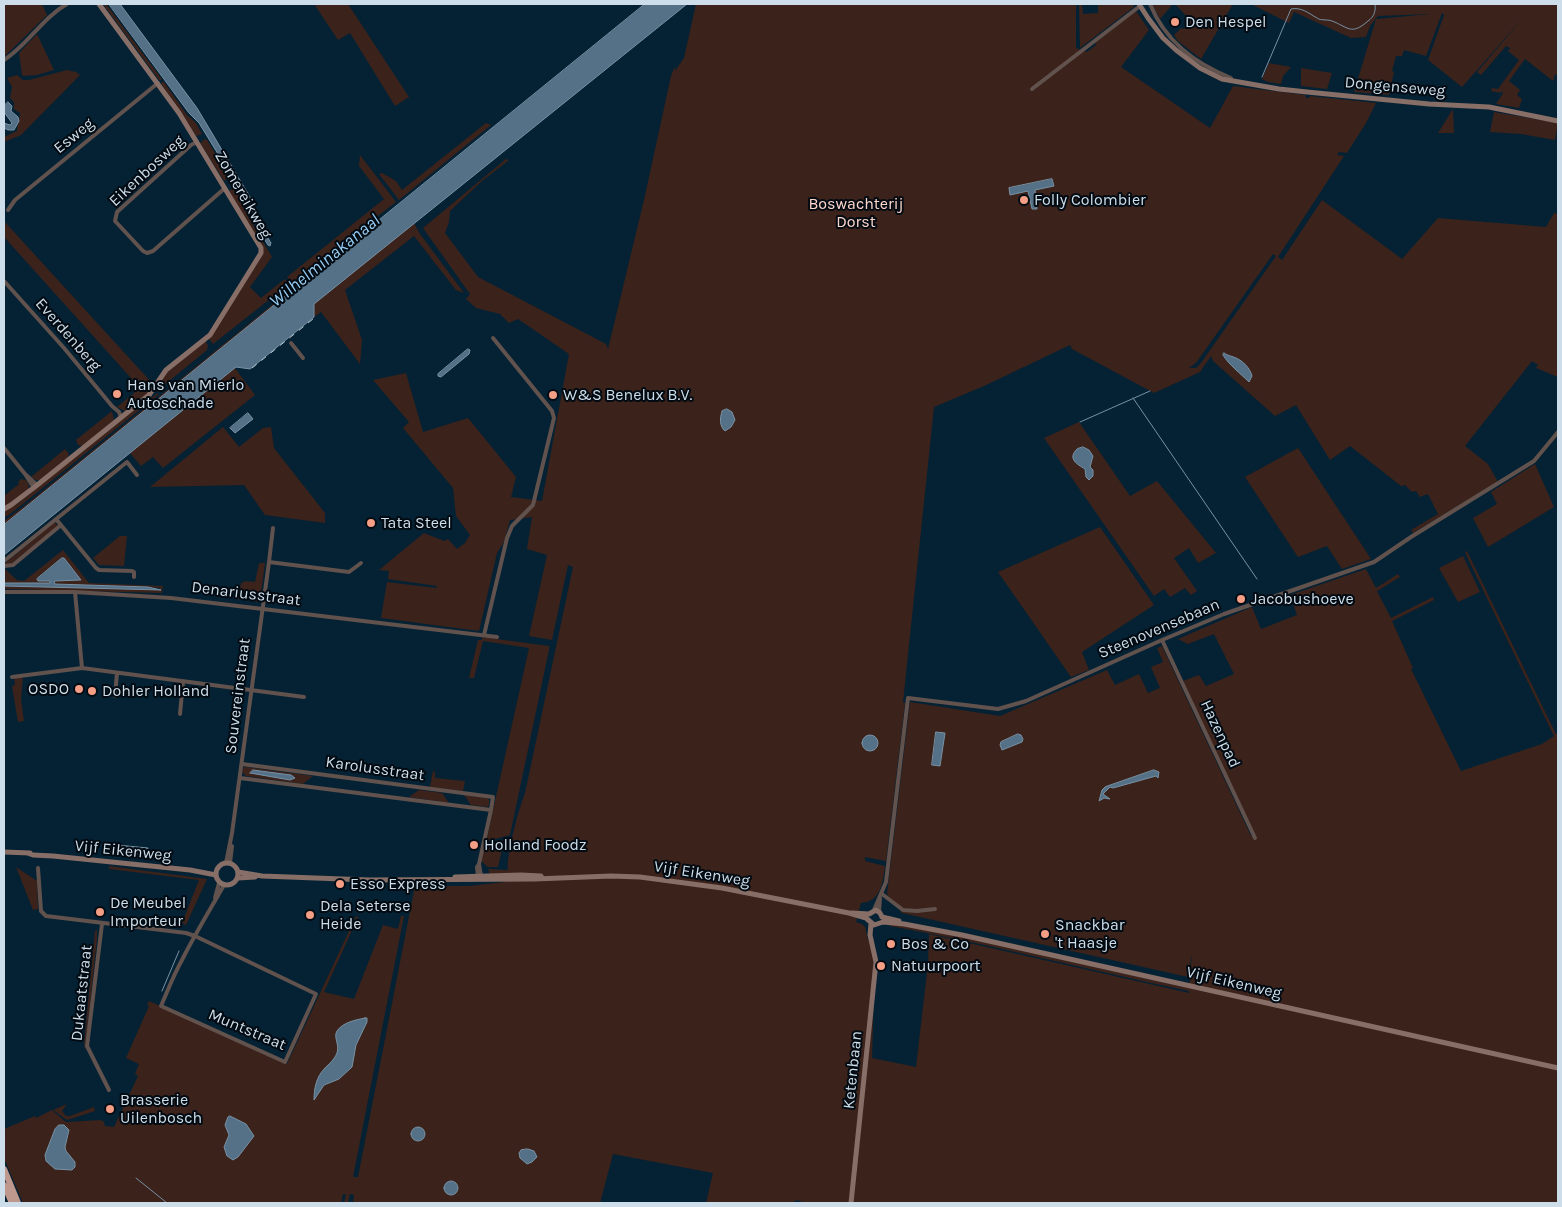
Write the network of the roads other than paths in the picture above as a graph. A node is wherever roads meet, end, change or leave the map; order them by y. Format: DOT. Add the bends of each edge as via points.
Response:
graph roads {
  1 [pos="67,4"];
  2 [pos="100,4"];
  3 [pos="1150,4"];
  4 [pos="1140,5"];
  5 [pos="4,60"];
  6 [pos="1230,81"];
  7 [pos="158,83"];
  8 [pos="1032,89"];
  9 [pos="1558,121"];
  10 [pos="197,142"];
  11 [pos="225,188"];
  12 [pos="8,210"];
  13 [pos="4,281"];
  14 [pos="493,338"];
  15 [pos="291,343"];
  16 [pos="303,358"];
  17 [pos="120,417"];
  18 [pos="1558,432"];
  19 [pos="4,448"];
  20 [pos="137,475"];
  21 [pos="35,487"];
  22 [pos="4,509"];
  23 [pos="56,519"];
  24 [pos="61,525"];
  25 [pos="272,528"];
  26 [pos="4,561"];
  27 [pos="269,562"];
  28 [pos="361,563"];
  29 [pos="4,566"];
  30 [pos="134,577"];
  31 [pos="4,592"];
  32 [pos="75,592"];
  33 [pos="262,607"];
  34 [pos="484,635"];
  35 [pos="497,637"];
  36 [pos="1162,640"];
  37 [pos="82,668"];
  38 [pos="118,673"];
  39 [pos="12,677"];
  40 [pos="183,682"];
  41 [pos="251,690"];
  42 [pos="115,696"];
  43 [pos="304,697"];
  44 [pos="908,698"];
  45 [pos="180,714"];
  46 [pos="242,764"];
  47 [pos="240,778"];
  48 [pos="491,810"];
  49 [pos="1255,838"];
  50 [pos="4,850"];
  51 [pos="228,863"];
  52 [pos="38,868"];
  53 [pos="216,873"];
  54 [pos="238,875"];
  55 [pos="479,877"];
  56 [pos="222,884"];
  57 [pos="881,895"];
  58 [pos="935,908"];
  59 [pos="875,918"];
  60 [pos="102,924"];
  61 [pos="195,936"];
  62 [pos="1558,1068"];
  63 [pos="109,1090"];
  64 [pos="4,1169"];
  65 [pos="4,1185"];
  66 [pos="12,1203"];
  67 [pos="18,1203"];
  68 [pos="851,1203"];
  1 -- 5 [label="street"];
  2 -- 7 [label="main road, Zomereikweg"];
  3 -- 6 [label="street" via="1179,48 1231,78"];
  4 -- 6 [label="main road, Dongenseweg" via="1163,38 1176,50 1200,68"];
  4 -- 8 [label="street"];
  6 -- 9 [label="main road, Dongenseweg" via="1307,92 1489,107"];
  7 -- 10 [label="main road, Zomereikweg"];
  7 -- 12 [label="street, Esweg" via="15,200"];
  10 -- 11 [label="main road, Zomereikweg"];
  10 -- 11 [label="street, Eikenbosweg" via="117,212 115,220 147,254"];
  11 -- 17 [label="main road, Zomereikweg" via="261,253 210,335 166,370 152,392"];
  13 -- 17 [label="street, Everdenberg"];
  14 -- 34 [label="street" via="552,411 554,418 533,505 512,526 507,538"];
  15 -- 16 [label="street"];
  17 -- 21 [label="main road"];
  18 -- 36 [label="street, Steenovensebaan" via="1534,461 1374,562 1249,605"];
  19 -- 21 [label="street"];
  20 -- 23 [label="street" via="127,462"];
  21 -- 22 [label="main road"];
  23 -- 24 [label="street"];
  23 -- 26 [label="street"];
  24 -- 29 [label="street" via="13,565"];
  24 -- 30 [label="street" via="96,568 132,571"];
  25 -- 27 [label="street, Souvereinstraat"];
  27 -- 28 [label="street" via="349,572"];
  27 -- 33 [label="street, Souvereinstraat"];
  31 -- 32 [label="street, Denariusstraat"];
  32 -- 33 [label="street, Denariusstraat"];
  32 -- 37 [label="street"];
  33 -- 34 [label="street, Denariusstraat"];
  33 -- 41 [label="street, Souvereinstraat"];
  34 -- 35 [label="street, Denariusstraat"];
  36 -- 44 [label="street, Steenovensebaan" via="1006,708"];
  36 -- 49 [label="street, Hazenpad"];
  37 -- 38 [label="street"];
  37 -- 39 [label="street"];
  38 -- 40 [label="street"];
  38 -- 42 [label="street"];
  40 -- 41 [label="street"];
  40 -- 45 [label="street"];
  41 -- 43 [label="street"];
  41 -- 46 [label="street, Souvereinstraat"];
  44 -- 57 [label="street, Ketenbaan" via="886,882"];
  46 -- 47 [label="street, Souvereinstraat"];
  46 -- 48 [label="street, Karolusstraat" via="493,798"];
  47 -- 48 [label="street, Karolusstraat"];
  47 -- 51 [label="street, Souvereinstraat"];
  48 -- 55 [label="street"];
  50 -- 53 [label="main road, Vijf Eikenweg"];
  51 -- 53 [label="main road" via="220,865"];
  51 -- 54 [label="main road" via="236,867"];
  52 -- 60 [label="street" via="43,914"];
  53 -- 56 [label="main road"];
  54 -- 55 [label="main road, Vijf Eikenweg" via="362,880"];
  54 -- 56 [label="main road" via="232,884"];
  55 -- 59 [label="main road, Vijf Eikenweg" via="661,879"];
  56 -- 61 [label="street"];
  57 -- 58 [label="street" via="903,910"];
  57 -- 59 [label="street, Ketenbaan"];
  59 -- 62 [label="main road, Vijf Eikenweg"];
  59 -- 68 [label="main road, Ketenbaan" via="872,940 876,962"];
  60 -- 61 [label="street"];
  60 -- 63 [label="street, Dukaatstraat" via="87,1046"];
  61 -- 61 [label="street, Muntstraat" via="161,1006 285,1062 316,994"];
  64 -- 67 [label="highway"];
  65 -- 66 [label="highway"];
}
